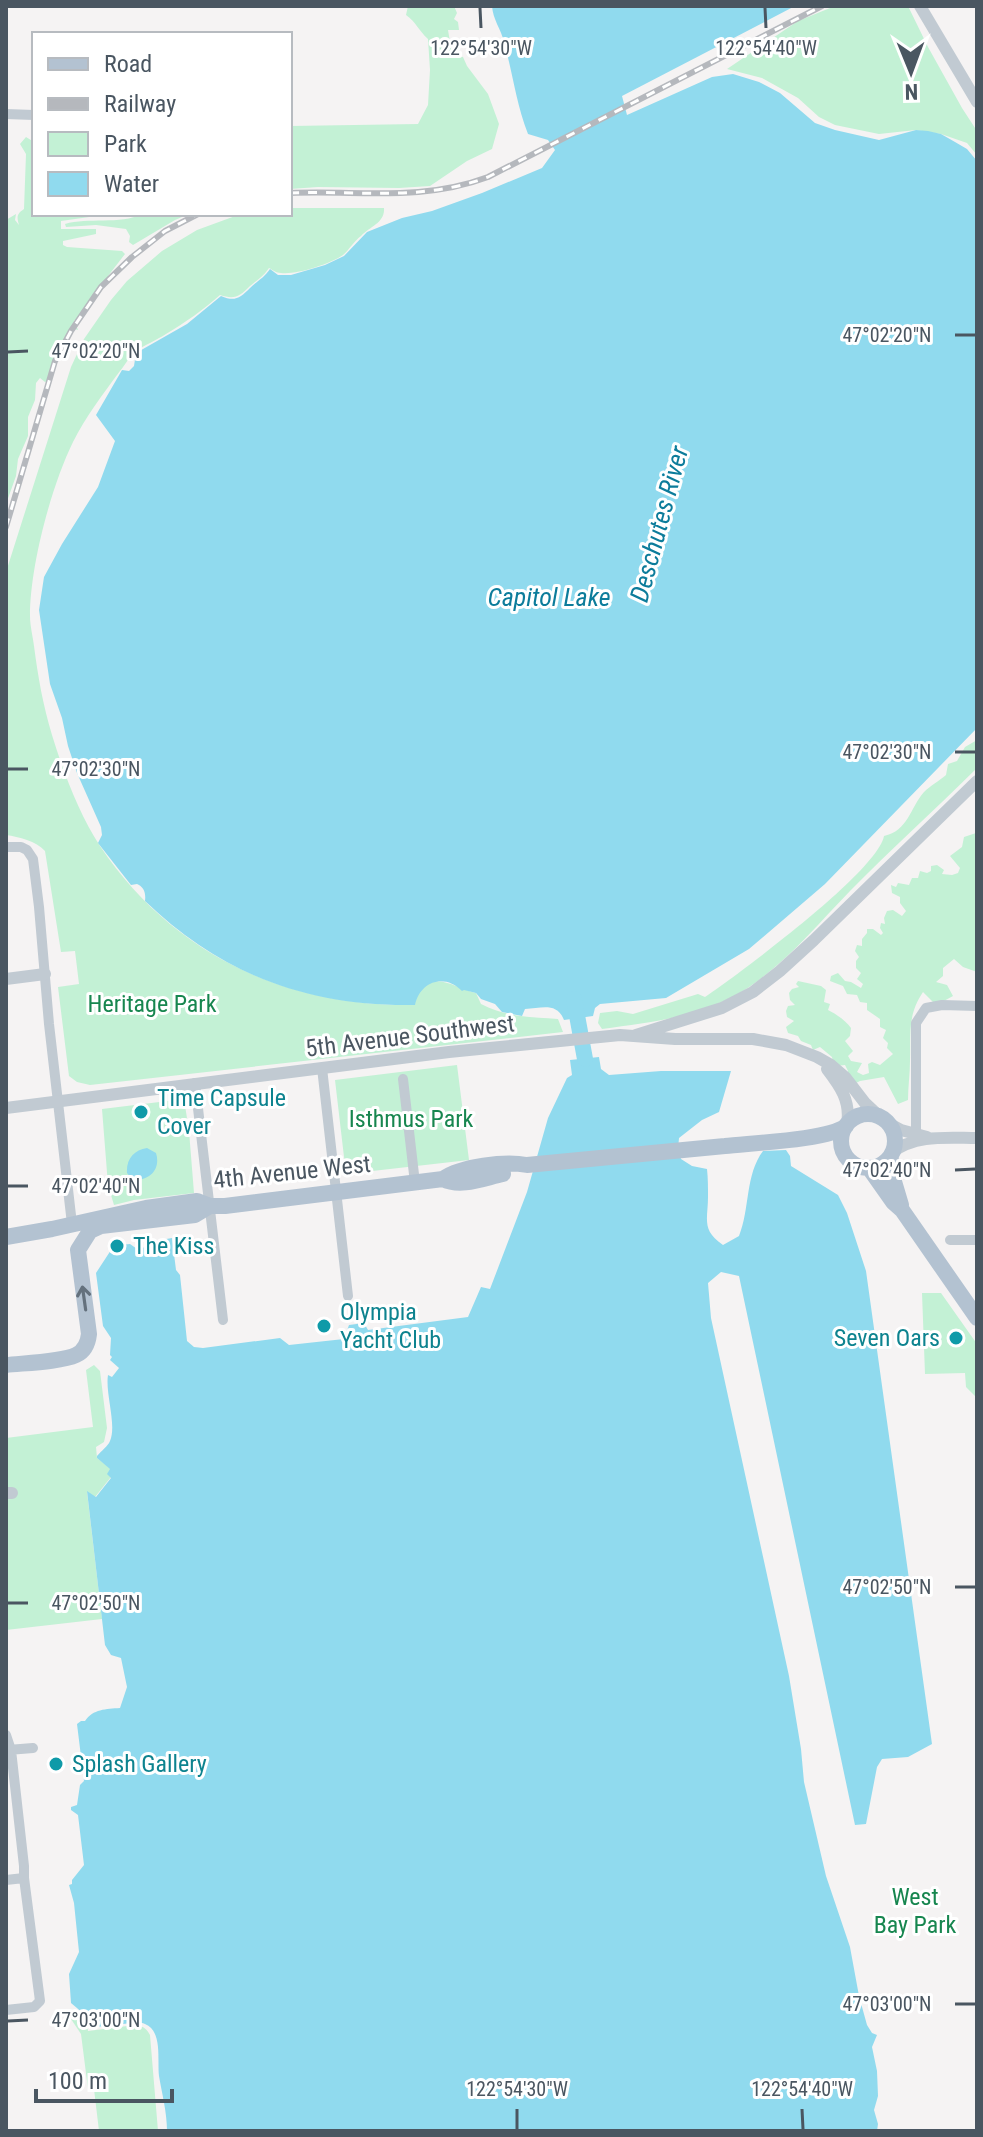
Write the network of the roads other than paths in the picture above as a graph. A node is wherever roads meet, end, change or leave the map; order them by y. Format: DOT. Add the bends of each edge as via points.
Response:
graph roads {
  1 [pos="920,6"];
  2 [pos="977,102"];
  3 [pos="6,114"];
  4 [pos="32,115"];
  5 [pos="977,781"];
  6 [pos="6,847"];
  7 [pos="45,974"];
  8 [pos="6,979"];
  9 [pos="977,1006"];
  10 [pos="632,1036"];
  11 [pos="817,1057"];
  12 [pos="322,1068"];
  13 [pos="403,1079"];
  14 [pos="195,1083"];
  15 [pos="59,1100"];
  16 [pos="6,1108"];
  17 [pos="884,1120"];
  18 [pos="916,1134"];
  19 [pos="841,1137"];
  20 [pos="930,1138"];
  21 [pos="977,1138"];
  22 [pos="891,1154"];
  23 [pos="869,1168"];
  24 [pos="415,1183"];
  25 [pos="337,1192"];
  26 [pos="210,1206"];
  27 [pos="902,1210"];
  28 [pos="72,1224"];
  29 [pos="52,1229"];
  30 [pos="6,1237"];
  31 [pos="950,1240"];
  32 [pos="977,1240"];
  33 [pos="78,1250"];
  34 [pos="348,1296"];
  35 [pos="977,1318"];
  36 [pos="223,1320"];
  37 [pos="6,1365"];
  38 [pos="6,1735"];
  39 [pos="33,1748"];
  40 [pos="9,1750"];
  41 [pos="24,1878"];
  42 [pos="6,1880"];
  43 [pos="6,2010"];
  1 -- 2 [label="street"];
  3 -- 4 [label="street"];
  5 -- 10 [label="street" via="753,992 722,1008"];
  6 -- 7 [label="street" via="27,850 33,859"];
  7 -- 8 [label="street"];
  7 -- 15 [label="street"];
  9 -- 18 [label="street" via="926,1008 916,1023"];
  10 -- 11 [label="street, 5th Avenue Southwest" via="770,1042"];
  10 -- 12 [label="street, 5th Avenue Southwest"];
  11 -- 17 [label="street, 5th Avenue Southwest" via="838,1071"];
  11 -- 19 [label="street, 5th Avenue Southwest" via="846,1098 849,1115"];
  12 -- 14 [label="street, 5th Avenue Southwest"];
  12 -- 25 [label="street"];
  13 -- 24 [label="street"];
  14 -- 15 [label="street, 5th Avenue Southwest"];
  14 -- 26 [label="street"];
  15 -- 16 [label="street, 5th Avenue Southwest"];
  15 -- 28 [label="street"];
  17 -- 18 [label="street"];
  17 -- 19 [label="main road" via="858,1116"];
  17 -- 22 [label="main road" via="894,1138"];
  18 -- 20 [label="street"];
  19 -- 23 [label="main road" via="851,1162"];
  19 -- 24 [label="main road, 4th Avenue West" via="464,1170"];
  20 -- 21 [label="street"];
  20 -- 22 [label="street" via="904,1144"];
  22 -- 23 [label="main road"];
  22 -- 27 [label="main road"];
  23 -- 27 [label="main road"];
  24 -- 25 [label="main road, 4th Avenue West"];
  25 -- 26 [label="main road, 4th Avenue West"];
  25 -- 34 [label="street"];
  26 -- 28 [label="main road, 4th Avenue West" via="197,1201"];
  26 -- 33 [label="main road" via="195,1215 101,1226 90,1231"];
  26 -- 36 [label="street"];
  27 -- 35 [label="main road"];
  28 -- 29 [label="main road, 4th Avenue West"];
  29 -- 30 [label="main road, 4th Avenue West"];
  29 -- 33 [label="main road" via="65,1233"];
  31 -- 32 [label="street"];
  37 -- 33 [label="main road, one-way" via="65,1358 86,1345"];
  38 -- 40 [label="street"];
  39 -- 40 [label="street"];
  40 -- 41 [label="street"];
  41 -- 42 [label="street"];
  41 -- 43 [label="street" via="39,2001 34,2007"];
}
